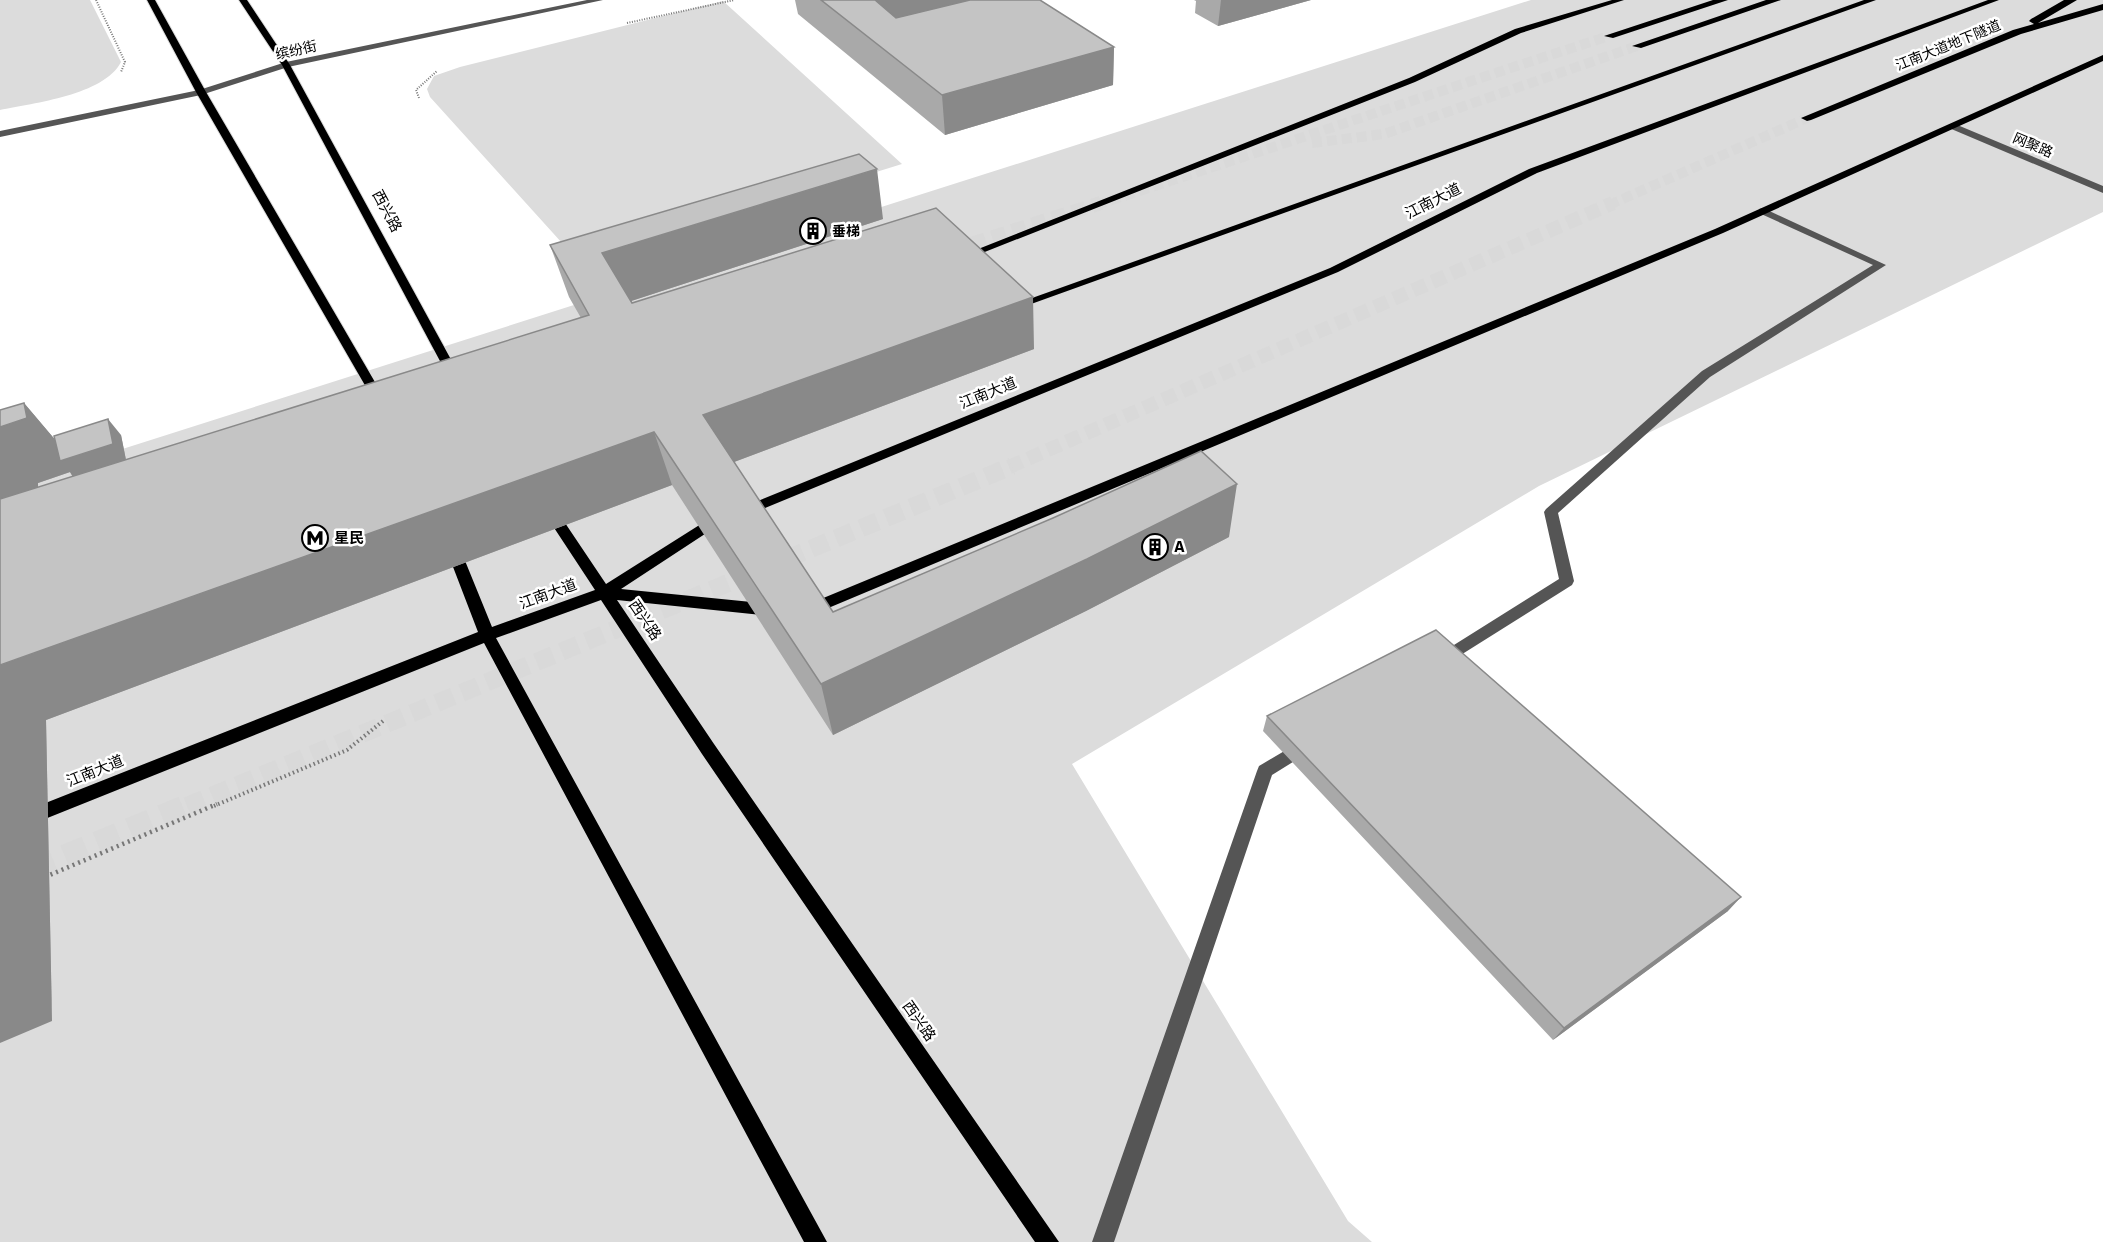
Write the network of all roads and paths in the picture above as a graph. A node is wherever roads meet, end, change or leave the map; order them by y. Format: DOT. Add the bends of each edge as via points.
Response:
graph roads {
  1 [pos="96,0"];
  2 [pos="151,0"];
  3 [pos="243,0"];
  4 [pos="599,0"];
  5 [pos="1620,0"];
  6 [pos="1723,0"];
  7 [pos="1776,0"];
  8 [pos="1872,0"];
  9 [pos="1995,0"];
  10 [pos="2072,0"];
  11 [pos="2103,7"];
  12 [pos="2017,32"];
  13 [pos="1609,36"];
  14 [pos="1637,46"];
  15 [pos="2103,58"];
  16 [pos="286,65"];
  17 [pos="120,76"];
  18 [pos="201,92"];
  19 [pos="1807,118"];
  20 [pos="1952,126"];
  21 [pos="0,134"];
  22 [pos="2103,190"];
  23 [pos="1763,211"];
  24 [pos="955,260"];
  25 [pos="1007,309"];
  26 [pos="462,387"];
  27 [pos="386,412"];
  28 [pos="542,499"];
  29 [pos="448,536"];
  30 [pos="604,593"];
  31 [pos="779,611"];
  32 [pos="802,613"];
  33 [pos="487,635"];
  34 [pos="1426,670"];
  35 [pos="391,714"];
  36 [pos="1315,740"];
  37 [pos="0,829"];
  38 [pos="43,877"];
  39 [pos="816,1242"];
  40 [pos="1048,1242"];
  41 [pos="1103,1242"];
  1 -- 17 [label="path" via="125,62"];
  2 -- 18 [label="main road"];
  3 -- 16 [label="main road, 西兴路"];
  4 -- 16 [label="street, 缤纷街"];
  5 -- 24 [label="main road" via="1518,31 1412,80"];
  6 -- 13 [label="highway"];
  7 -- 14 [label="highway"];
  8 -- 25 [label="main road"];
  9 -- 30 [label="main road, 江南大道" via="1533,171 1334,270 706,527"];
  10 -- 12 [label="highway"];
  11 -- 12 [label="highway, 江南大道地下隧道"];
  12 -- 19 [label="highway, 江南大道地下隧道"];
  15 -- 20 [label="main road"];
  16 -- 18 [label="street, 缤纷街"];
  16 -- 26 [label="main road, 西兴路"];
  18 -- 21 [label="street, 缤纷街"];
  18 -- 27 [label="main road"];
  20 -- 22 [label="street, 网聚路"];
  20 -- 23 [label="main road"];
  23 -- 32 [label="main road"];
  23 -- 34 [label="street" via="1881,265 1707,374 1559,505 1551,513 1567,581"];
  28 -- 30 [label="main road, 西兴路"];
  29 -- 33 [label="main road"];
  30 -- 31 [label="main road"];
  30 -- 33 [label="main road, 江南大道"];
  30 -- 40 [label="main road, 西兴路"];
  33 -- 37 [label="main road, 江南大道"];
  33 -- 39 [label="main road"];
  35 -- 38 [label="path" via="347,750"];
  36 -- 41 [label="street" via="1265,771"];
}
